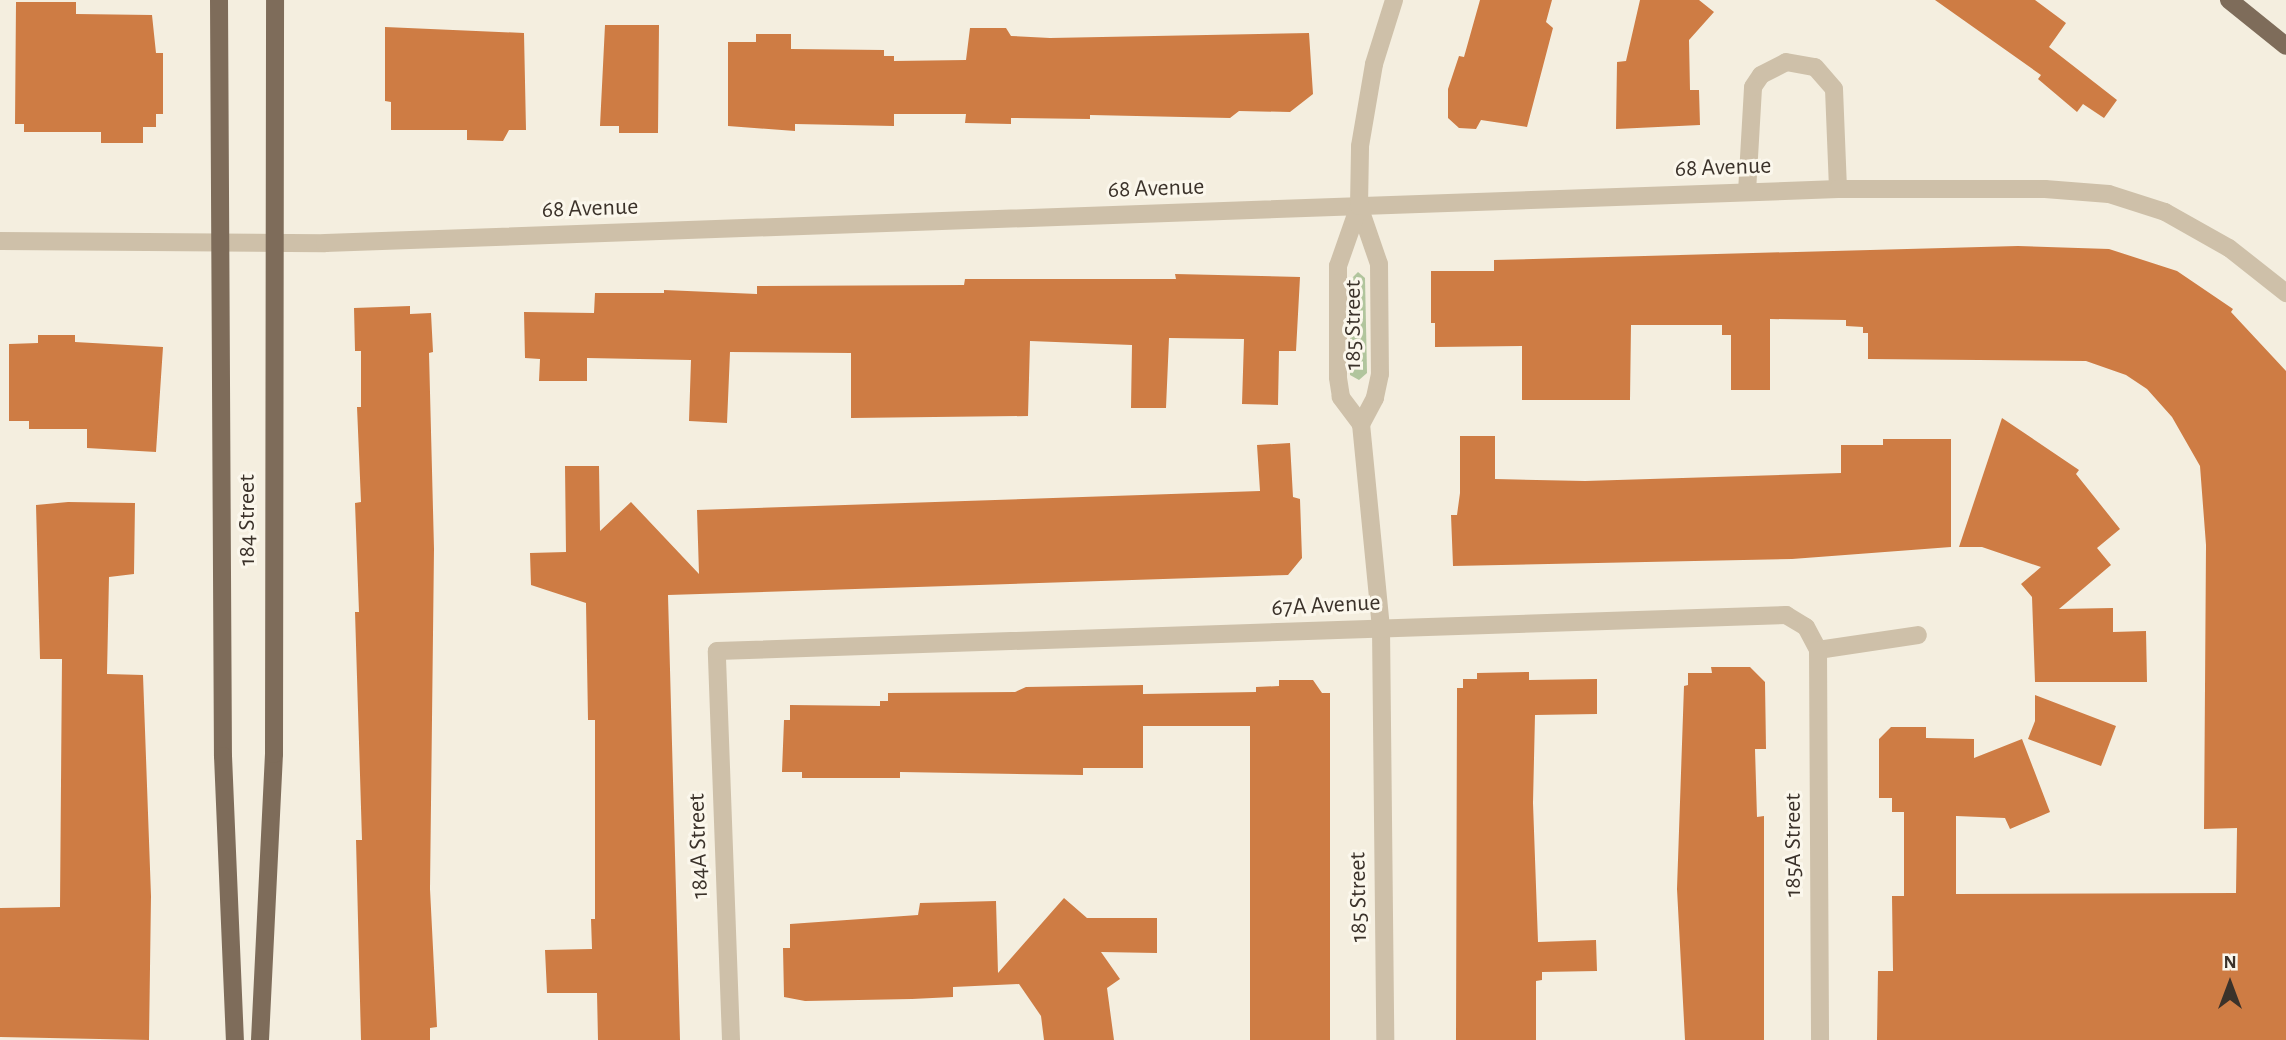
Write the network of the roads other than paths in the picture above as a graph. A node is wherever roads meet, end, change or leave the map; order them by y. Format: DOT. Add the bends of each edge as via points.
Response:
graph roads {
  1 [pos="219,0"];
  2 [pos="275,0"];
  3 [pos="1394,0"];
  4 [pos="2229,0"];
  5 [pos="2286,46"];
  6 [pos="1838,189"];
  7 [pos="1747,192"];
  8 [pos="1359,206"];
  9 [pos="0,242"];
  10 [pos="218,243"];
  11 [pos="276,243"];
  12 [pos="2286,293"];
  13 [pos="1361,424"];
  14 [pos="1381,628"];
  15 [pos="1918,635"];
  16 [pos="1818,650"];
  17 [pos="717,651"];
  18 [pos="235,1040"];
  19 [pos="260,1040"];
  20 [pos="731,1040"];
  21 [pos="1385,1040"];
  22 [pos="1820,1040"];
  1 -- 10 [label="main road, 184 Street"];
  2 -- 11 [label="main road, 184 Street"];
  3 -- 8 [label="street, 185 Street" via="1374,64 1360,146"];
  4 -- 5 [label="main road"];
  6 -- 7 [label="street, 68 Avenue"];
  6 -- 7 [label="street" via="1834,89 1815,66 1786,62 1761,75 1753,87"];
  6 -- 12 [label="street, 68 Avenue" via="2045,189 2109,194 2165,212 2229,248"];
  7 -- 8 [label="street, 68 Avenue"];
  8 -- 11 [label="street, 68 Avenue"];
  8 -- 13 [label="street, 185 Street" via="1379,264 1380,374 1375,398"];
  8 -- 13 [label="street, 185 Street" via="1338,266 1338,377 1341,397"];
  9 -- 10 [label="street, 68 Avenue"];
  10 -- 11 [label="street, 68 Avenue"];
  10 -- 18 [label="main road, 184 Street" via="223,756"];
  11 -- 19 [label="main road, 184 Street" via="274,754"];
  13 -- 14 [label="street, 185 Street"];
  14 -- 16 [label="street, 67A Avenue" via="1786,615 1806,627"];
  14 -- 17 [label="street, 67A Avenue"];
  14 -- 21 [label="street, 185 Street"];
  15 -- 16 [label="street"];
  16 -- 22 [label="street, 185A Street"];
  17 -- 20 [label="street, 184A Street"];
}
